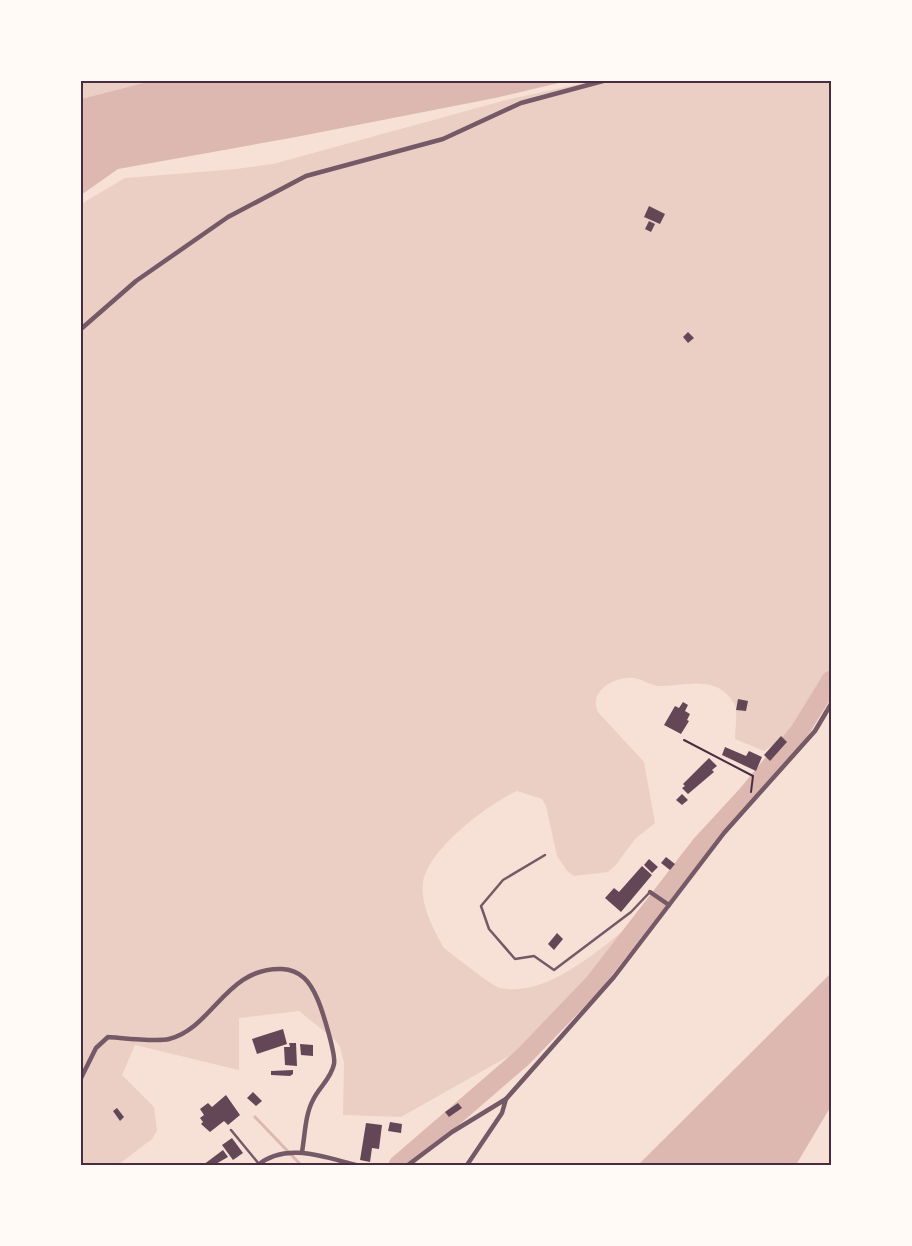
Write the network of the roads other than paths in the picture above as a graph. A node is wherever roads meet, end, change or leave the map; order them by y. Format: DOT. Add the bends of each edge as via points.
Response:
graph roads {
  1 [pos="604,81"];
  2 [pos="81,329"];
  3 [pos="831,704"];
  4 [pos="545,855"];
  5 [pos="650,892"];
  6 [pos="669,905"];
  7 [pos="81,1078"];
  8 [pos="506,1098"];
  9 [pos="231,1130"];
  10 [pos="302,1152"];
  11 [pos="258,1164"];
  12 [pos="356,1165"];
  13 [pos="408,1165"];
  14 [pos="467,1165"];
  1 -- 2 [label="street" via="521,103 443,139 306,176 228,217 136,281"];
  3 -- 6 [label="street" via="816,731 751,802"];
  4 -- 5 [label="lane" via="503,880 481,906 489,929 515,959 534,956 554,970 631,912"];
  5 -- 6 [label="street"];
  6 -- 8 [label="street" via="614,977"];
  7 -- 10 [label="street" via="96,1048 108,1037 168,1039 191,1028 248,976 267,968 286,969 304,976 313,989 323,1011 335,1063 328,1081 308,1109"];
  8 -- 13 [label="street"];
  8 -- 14 [label="street" via="502,1113"];
  9 -- 11 [label="lane"];
  10 -- 11 [label="street" via="270,1155"];
  10 -- 12 [label="street"];
}
